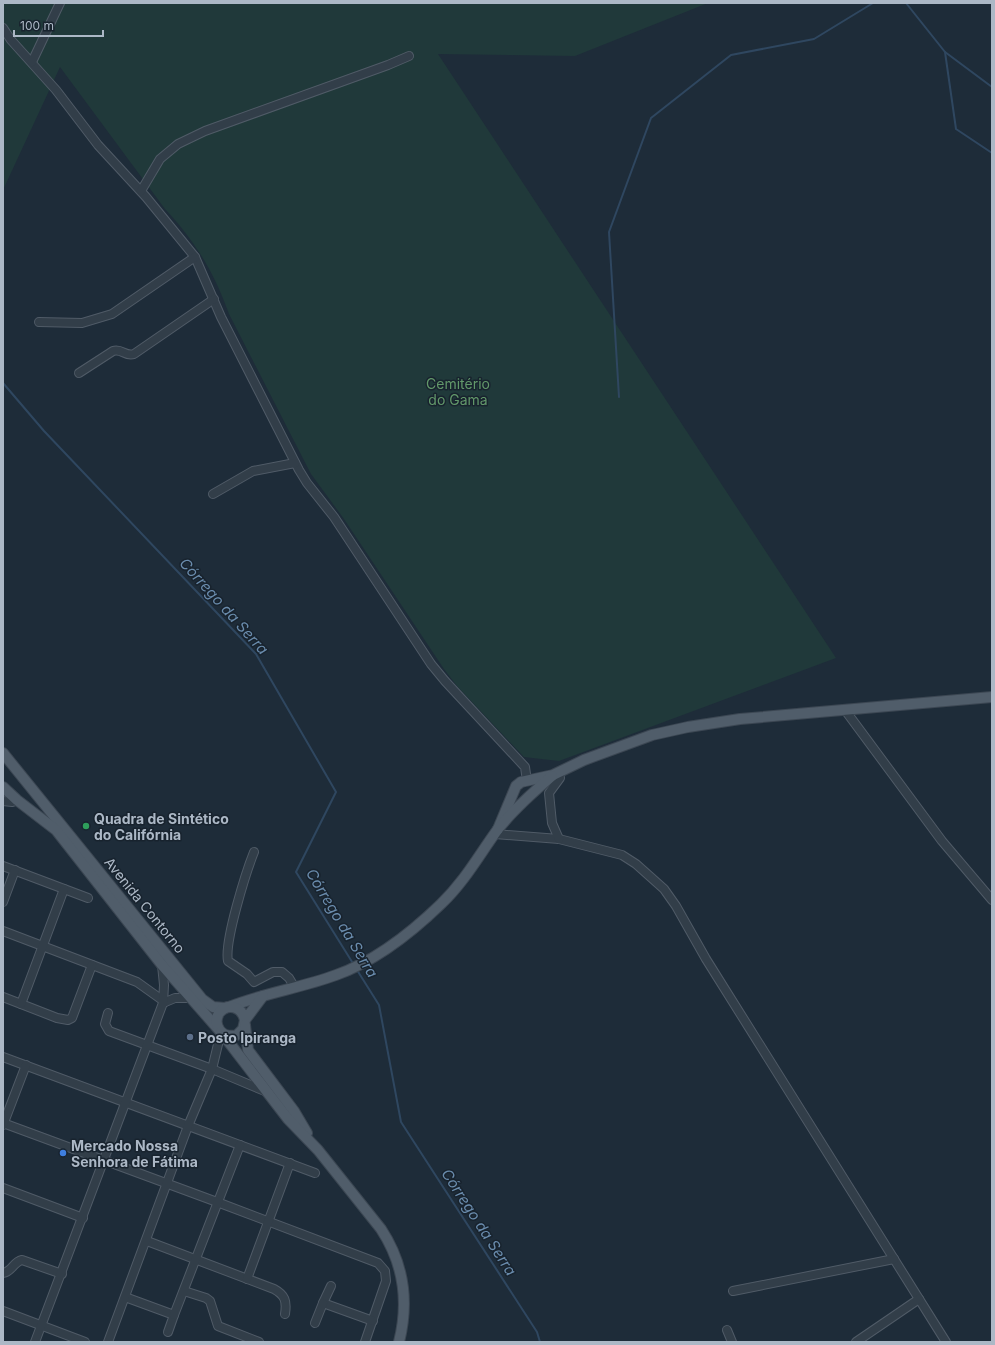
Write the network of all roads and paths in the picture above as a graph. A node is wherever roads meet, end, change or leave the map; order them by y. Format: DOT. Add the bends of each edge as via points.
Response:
graph roads {
  1 [pos="60,3"];
  2 [pos="3,28"];
  3 [pos="409,56"];
  4 [pos="32,62"];
  5 [pos="141,191"];
  6 [pos="195,257"];
  7 [pos="214,299"];
  8 [pos="39,322"];
  9 [pos="79,373"];
  10 [pos="295,463"];
  11 [pos="213,494"];
  12 [pos="992,697"];
  13 [pos="844,710"];
  14 [pos="3,753"];
  15 [pos="556,774"];
  16 [pos="527,781"];
  17 [pos="27,782"];
  18 [pos="3,787"];
  19 [pos="514,791"];
  20 [pos="527,797"];
  21 [pos="17,800"];
  22 [pos="3,801"];
  23 [pos="497,832"];
  24 [pos="559,839"];
  25 [pos="254,852"];
  26 [pos="3,866"];
  27 [pos="14,870"];
  28 [pos="64,889"];
  29 [pos="88,898"];
  30 [pos="992,900"];
  31 [pos="3,902"];
  32 [pos="3,931"];
  33 [pos="42,946"];
  34 [pos="92,965"];
  35 [pos="162,965"];
  36 [pos="295,988"];
  37 [pos="263,996"];
  38 [pos="3,997"];
  39 [pos="190,998"];
  40 [pos="164,1002"];
  41 [pos="21,1004"];
  42 [pos="227,1007"];
  43 [pos="108,1013"];
  44 [pos="245,1022"];
  45 [pos="220,1031"];
  46 [pos="147,1044"];
  47 [pos="3,1057"];
  48 [pos="26,1065"];
  49 [pos="212,1069"];
  50 [pos="268,1093"];
  51 [pos="125,1102"];
  52 [pos="3,1124"];
  53 [pos="188,1126"];
  54 [pos="240,1145"];
  55 [pos="318,1150"];
  56 [pos="104,1160"];
  57 [pos="290,1163"];
  58 [pos="314,1173"];
  59 [pos="168,1183"];
  60 [pos="3,1188"];
  61 [pos="218,1202"];
  62 [pos="83,1218"];
  63 [pos="269,1222"];
  64 [pos="147,1240"];
  65 [pos="195,1259"];
  66 [pos="894,1259"];
  67 [pos="3,1273"];
  68 [pos="62,1274"];
  69 [pos="246,1279"];
  70 [pos="331,1286"];
  71 [pos="184,1290"];
  72 [pos="733,1291"];
  73 [pos="125,1297"];
  74 [pos="919,1299"];
  75 [pos="323,1302"];
  76 [pos="3,1311"];
  77 [pos="285,1314"];
  78 [pos="174,1316"];
  79 [pos="373,1322"];
  80 [pos="315,1323"];
  81 [pos="41,1325"];
  82 [pos="727,1330"];
  83 [pos="168,1332"];
  84 [pos="249,1340"];
  85 [pos="35,1342"];
  86 [pos="86,1342"];
  87 [pos="108,1342"];
  88 [pos="259,1342"];
  89 [pos="365,1342"];
  90 [pos="399,1342"];
  91 [pos="732,1342"];
  92 [pos="856,1342"];
  93 [pos="946,1342"];
  1 -- 4 [label="street"];
  2 -- 4 [label="street"];
  3 -- 5 [label="street" via="388,66 205,131 178,144 160,159"];
  4 -- 5 [label="street" via="98,145"];
  5 -- 6 [label="street"];
  6 -- 7 [label="street"];
  6 -- 8 [label="street" via="112,314 82,323"];
  7 -- 9 [label="street" via="140,351 130,355 113,350"];
  7 -- 10 [label="street"];
  10 -- 11 [label="street" via="253,471"];
  10 -- 16 [label="street" via="306,483 334,517 431,664 525,767"];
  12 -- 13 [label="main road"];
  13 -- 15 [label="main road" via="740,718 673,730 621,745"];
  13 -- 30 [label="street" via="942,841"];
  14 -- 17 [label="main road, Avenida Contorno"];
  15 -- 16 [label="main road"];
  15 -- 20 [label="main road"];
  15 -- 24 [label="street" via="560,778 549,793 552,823"];
  16 -- 19 [label="main road" via="516,786"];
  16 -- 20 [label="main road" via="531,787"];
  17 -- 21 [label="main road" via="28,794"];
  17 -- 42 [label="main road, Avenida Contorno" via="202,999 213,1006"];
  18 -- 21 [label="main road, Avenida Contorno"];
  19 -- 20 [label="main road" via="516,797"];
  19 -- 23 [label="main road"];
  20 -- 23 [label="main road"];
  21 -- 22 [label="street"];
  21 -- 35 [label="main road, Avenida Contorno" via="56,830"];
  23 -- 24 [label="street"];
  23 -- 36 [label="main road" via="442,904 406,936 355,967"];
  24 -- 66 [label="street" via="622,856 664,889"];
  25 -- 36 [label="street" via="233,925 228,961 254,982 273,972 282,972"];
  26 -- 27 [label="street"];
  27 -- 28 [label="street"];
  27 -- 31 [label="street"];
  28 -- 29 [label="street"];
  28 -- 33 [label="street"];
  32 -- 33 [label="street"];
  33 -- 34 [label="street"];
  33 -- 41 [label="street"];
  34 -- 40 [label="street" via="142,984"];
  34 -- 41 [label="street" via="70,1020 66,1021"];
  35 -- 39 [label="main road, Avenida Contorno"];
  35 -- 40 [label="street"];
  36 -- 37 [label="main road"];
  37 -- 42 [label="main road"];
  37 -- 44 [label="main road"];
  38 -- 41 [label="street"];
  39 -- 40 [label="street" via="175,998"];
  39 -- 45 [label="main road, Avenida Contorno"];
  40 -- 46 [label="street"];
  42 -- 44 [label="main road" via="242,1011"];
  42 -- 45 [label="main road" via="217,1017"];
  43 -- 46 [label="street" via="105,1024 109,1030"];
  44 -- 45 [label="main road" via="241,1032 233,1036"];
  44 -- 55 [label="main road, Avenida Contorno" via="248,1050 294,1111"];
  45 -- 49 [label="street"];
  45 -- 50 [label="main road, Avenida Contorno"];
  46 -- 49 [label="street"];
  46 -- 51 [label="street"];
  47 -- 48 [label="street"];
  48 -- 51 [label="street"];
  48 -- 52 [label="street"];
  49 -- 50 [label="street"];
  49 -- 53 [label="street"];
  50 -- 55 [label="main road, Avenida Contorno" via="288,1119"];
  51 -- 53 [label="street"];
  51 -- 56 [label="street"];
  52 -- 56 [label="street"];
  53 -- 54 [label="street"];
  53 -- 59 [label="street"];
  54 -- 57 [label="street"];
  54 -- 61 [label="street"];
  55 -- 90 [label="main road, Avenida Contorno" via="381,1229 395,1254 400,1268 405,1308"];
  56 -- 59 [label="street"];
  56 -- 62 [label="street"];
  57 -- 58 [label="street"];
  57 -- 63 [label="street"];
  59 -- 61 [label="street"];
  59 -- 64 [label="street"];
  60 -- 62 [label="street"];
  61 -- 63 [label="street"];
  61 -- 65 [label="street"];
  62 -- 68 [label="street"];
  63 -- 69 [label="street"];
  63 -- 79 [label="street" via="378,1264 385,1271 386,1281"];
  64 -- 65 [label="street"];
  64 -- 73 [label="street"];
  65 -- 69 [label="street"];
  65 -- 71 [label="street"];
  66 -- 72 [label="street"];
  66 -- 74 [label="street"];
  67 -- 68 [label="street" via="22,1260"];
  68 -- 81 [label="street"];
  69 -- 77 [label="street" via="282,1293 286,1304"];
  70 -- 75 [label="street"];
  71 -- 78 [label="street"];
  71 -- 84 [label="street" via="210,1302 218,1326"];
  73 -- 78 [label="street"];
  73 -- 87 [label="street"];
  74 -- 92 [label="street"];
  74 -- 93 [label="street"];
  75 -- 79 [label="street"];
  75 -- 80 [label="street"];
  76 -- 81 [label="street"];
  78 -- 83 [label="street"];
  79 -- 89 [label="street"];
  81 -- 85 [label="street"];
  81 -- 86 [label="street"];
  82 -- 91 [label="street"];
  84 -- 88 [label="street"];
}
